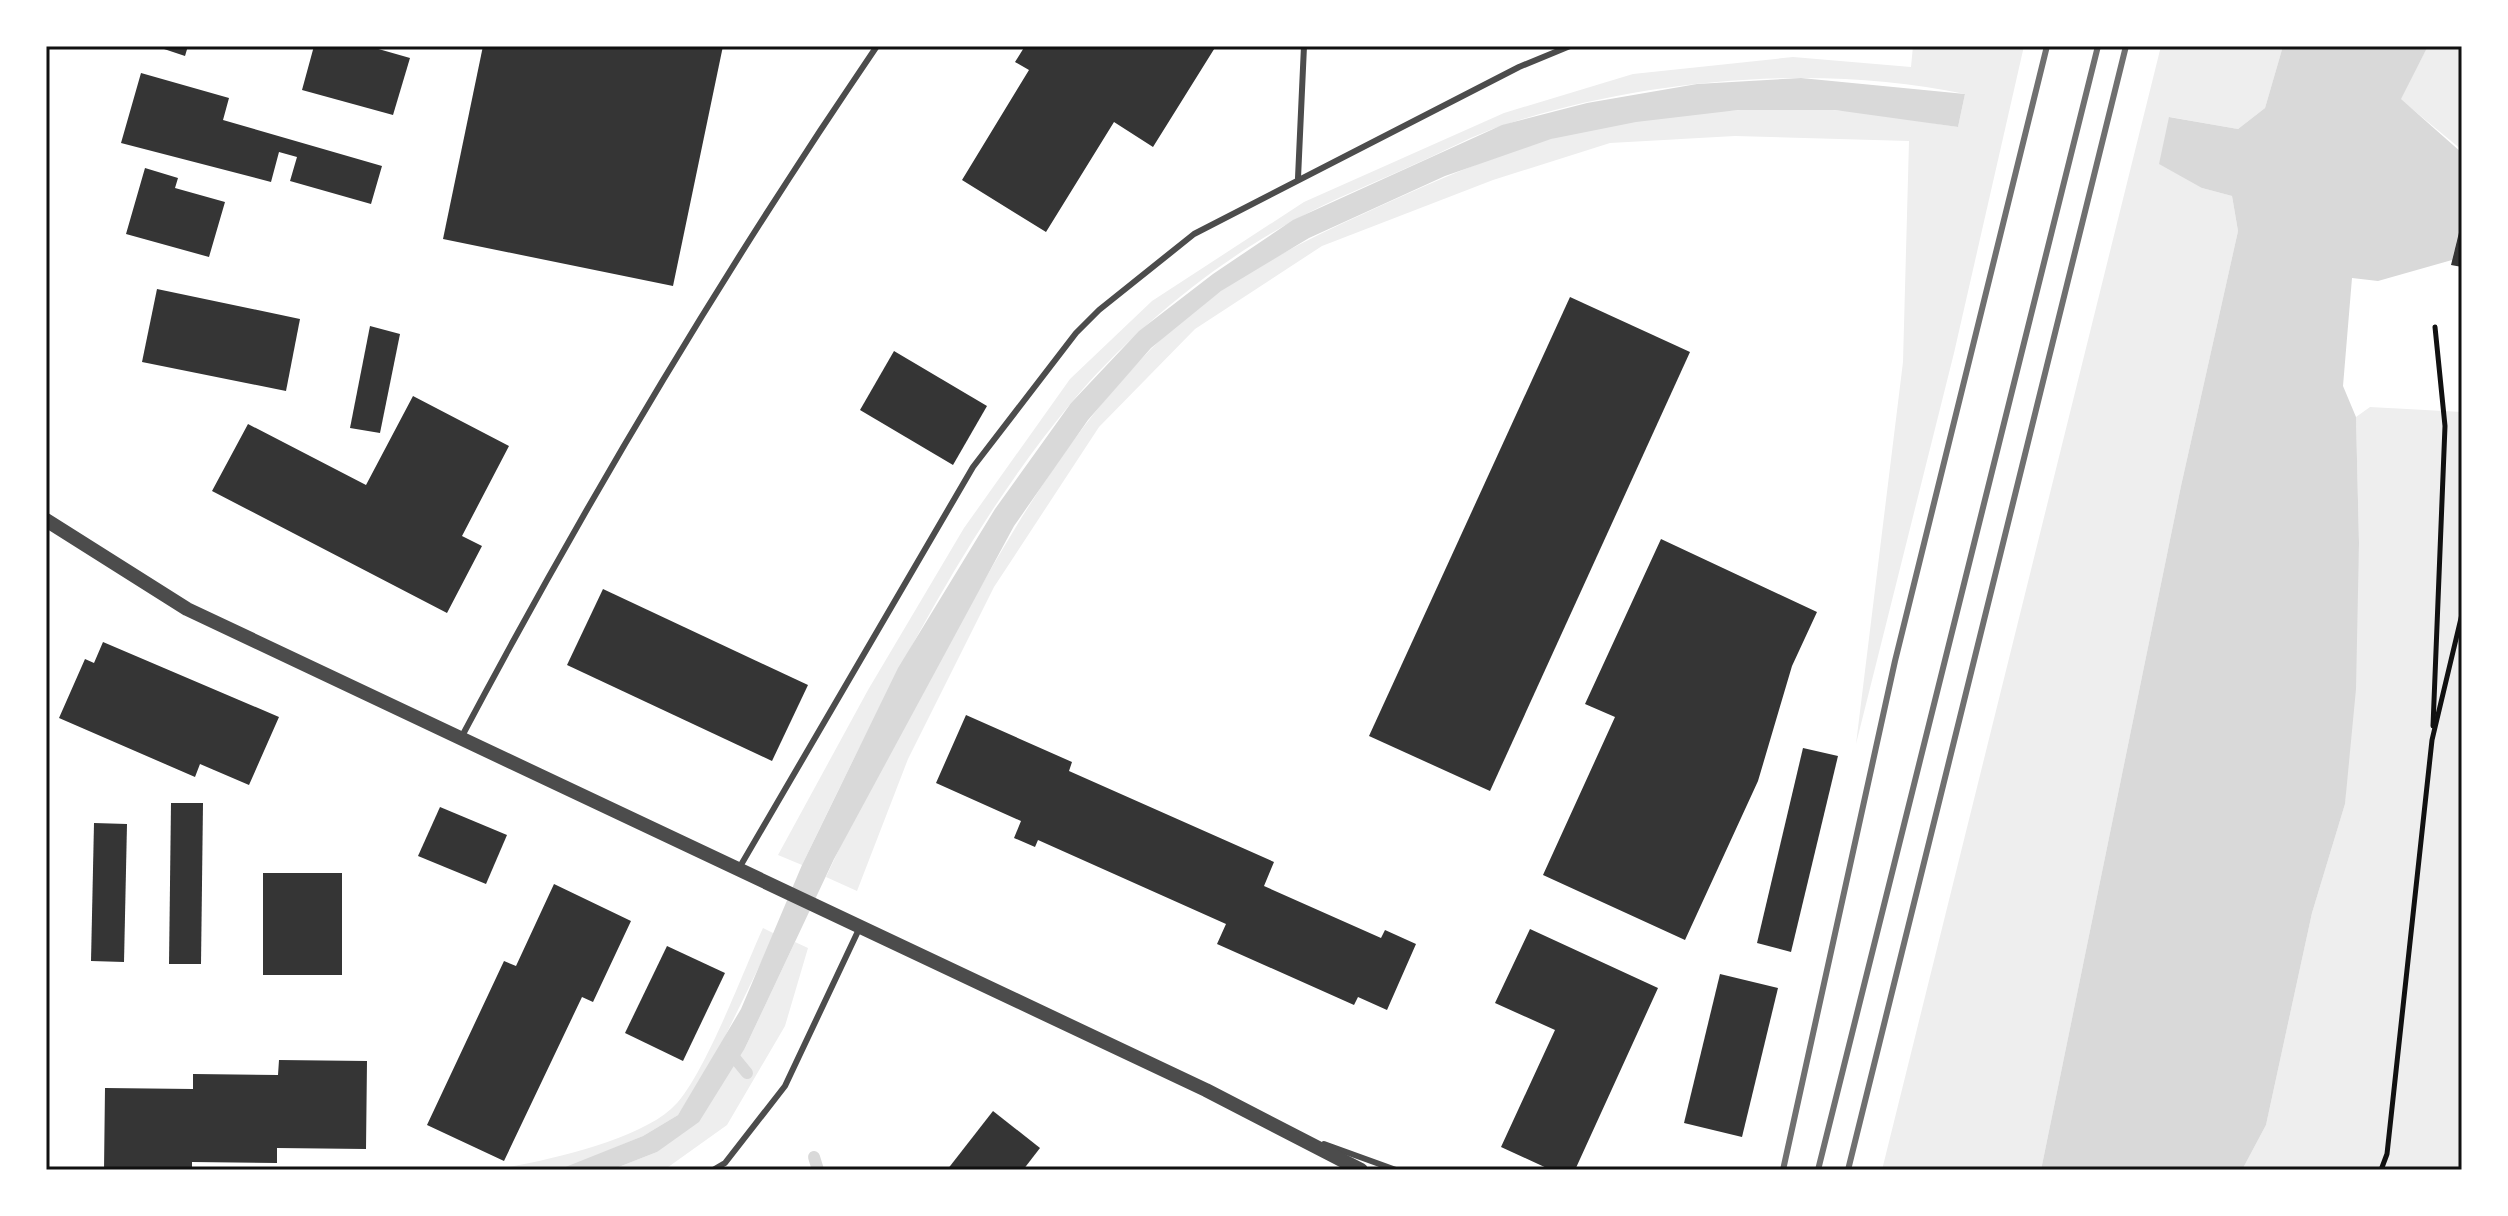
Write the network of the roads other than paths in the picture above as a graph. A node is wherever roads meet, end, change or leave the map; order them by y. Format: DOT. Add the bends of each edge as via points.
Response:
graph roads {
  1 [pos="877,46"];
  2 [pos="1304,46"];
  3 [pos="1570,46"];
  4 [pos="1298,178"];
  5 [pos="46,520"];
  6 [pos="460,739"];
  7 [pos="738,870"];
  8 [pos="860,927"];
  9 [pos="1293,1133"];
  10 [pos="713,1170"];
  11 [pos="1361,1170"];
  12 [pos="1396,1170"];
  1 -- 6 [label="lane" via="801,157 663,380"];
  2 -- 4 [label="lane"];
  3 -- 4 [label="lane"];
  4 -- 7 [label="lane" via="1194,234 1076,333 973,467"];
  5 -- 6 [label="street" via="187,609"];
  6 -- 7 [label="street"];
  7 -- 8 [label="street"];
  8 -- 9 [label="street"];
  8 -- 10 [label="lane" via="785,1086 725,1163"];
  9 -- 11 [label="street"];
  9 -- 12 [label="lane"];
}
